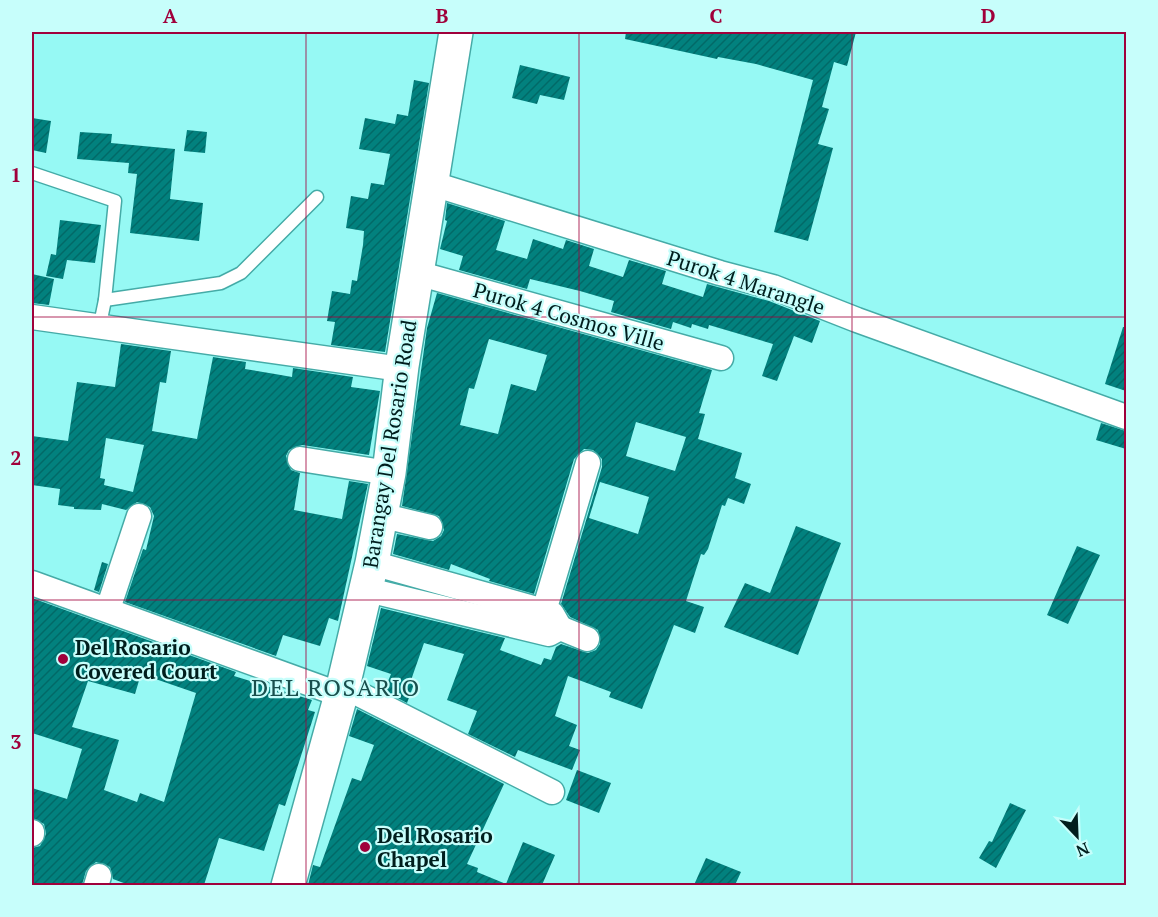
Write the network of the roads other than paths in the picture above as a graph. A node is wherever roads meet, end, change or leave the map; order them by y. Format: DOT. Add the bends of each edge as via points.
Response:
graph roads {
  1 [pos="456,32"];
  2 [pos="32,173"];
  3 [pos="430,183"];
  4 [pos="317,197"];
  5 [pos="417,273"];
  6 [pos="105,300"];
  7 [pos="32,318"];
  8 [pos="99,329"];
  9 [pos="721,358"];
  10 [pos="401,369"];
  11 [pos="1126,417"];
  12 [pos="300,459"];
  13 [pos="588,463"];
  14 [pos="389,473"];
  15 [pos="380,514"];
  16 [pos="140,516"];
  17 [pos="430,527"];
  18 [pos="368,576"];
  19 [pos="32,583"];
  20 [pos="108,609"];
  21 [pos="552,619"];
  22 [pos="587,639"];
  23 [pos="342,691"];
  24 [pos="552,792"];
  25 [pos="288,885"];
  1 -- 3 [label="main road, Barangay Del Rosario Road"];
  2 -- 6 [label="lane" via="115,201"];
  3 -- 5 [label="main road, Barangay Del Rosario Road"];
  3 -- 11 [label="street, Purok 4 Marangle" via="773,286"];
  4 -- 6 [label="lane" via="241,273 221,283"];
  5 -- 9 [label="street, Purok 4 Cosmos Ville"];
  5 -- 10 [label="main road, Barangay Del Rosario Road"];
  6 -- 8 [label="lane"];
  7 -- 8 [label="street"];
  8 -- 10 [label="street"];
  10 -- 14 [label="main road, Barangay Del Rosario Road"];
  12 -- 14 [label="street"];
  13 -- 21 [label="street"];
  14 -- 15 [label="main road, Barangay Del Rosario Road"];
  15 -- 17 [label="street"];
  15 -- 18 [label="main road, Barangay Del Rosario Road"];
  16 -- 20 [label="street"];
  18 -- 21 [label="street"];
  18 -- 23 [label="main road, Barangay Del Rosario Road"];
  19 -- 20 [label="street"];
  20 -- 23 [label="street"];
  21 -- 22 [label="street"];
  23 -- 24 [label="street"];
  23 -- 25 [label="main road, Barangay Del Rosario Road"];
}
